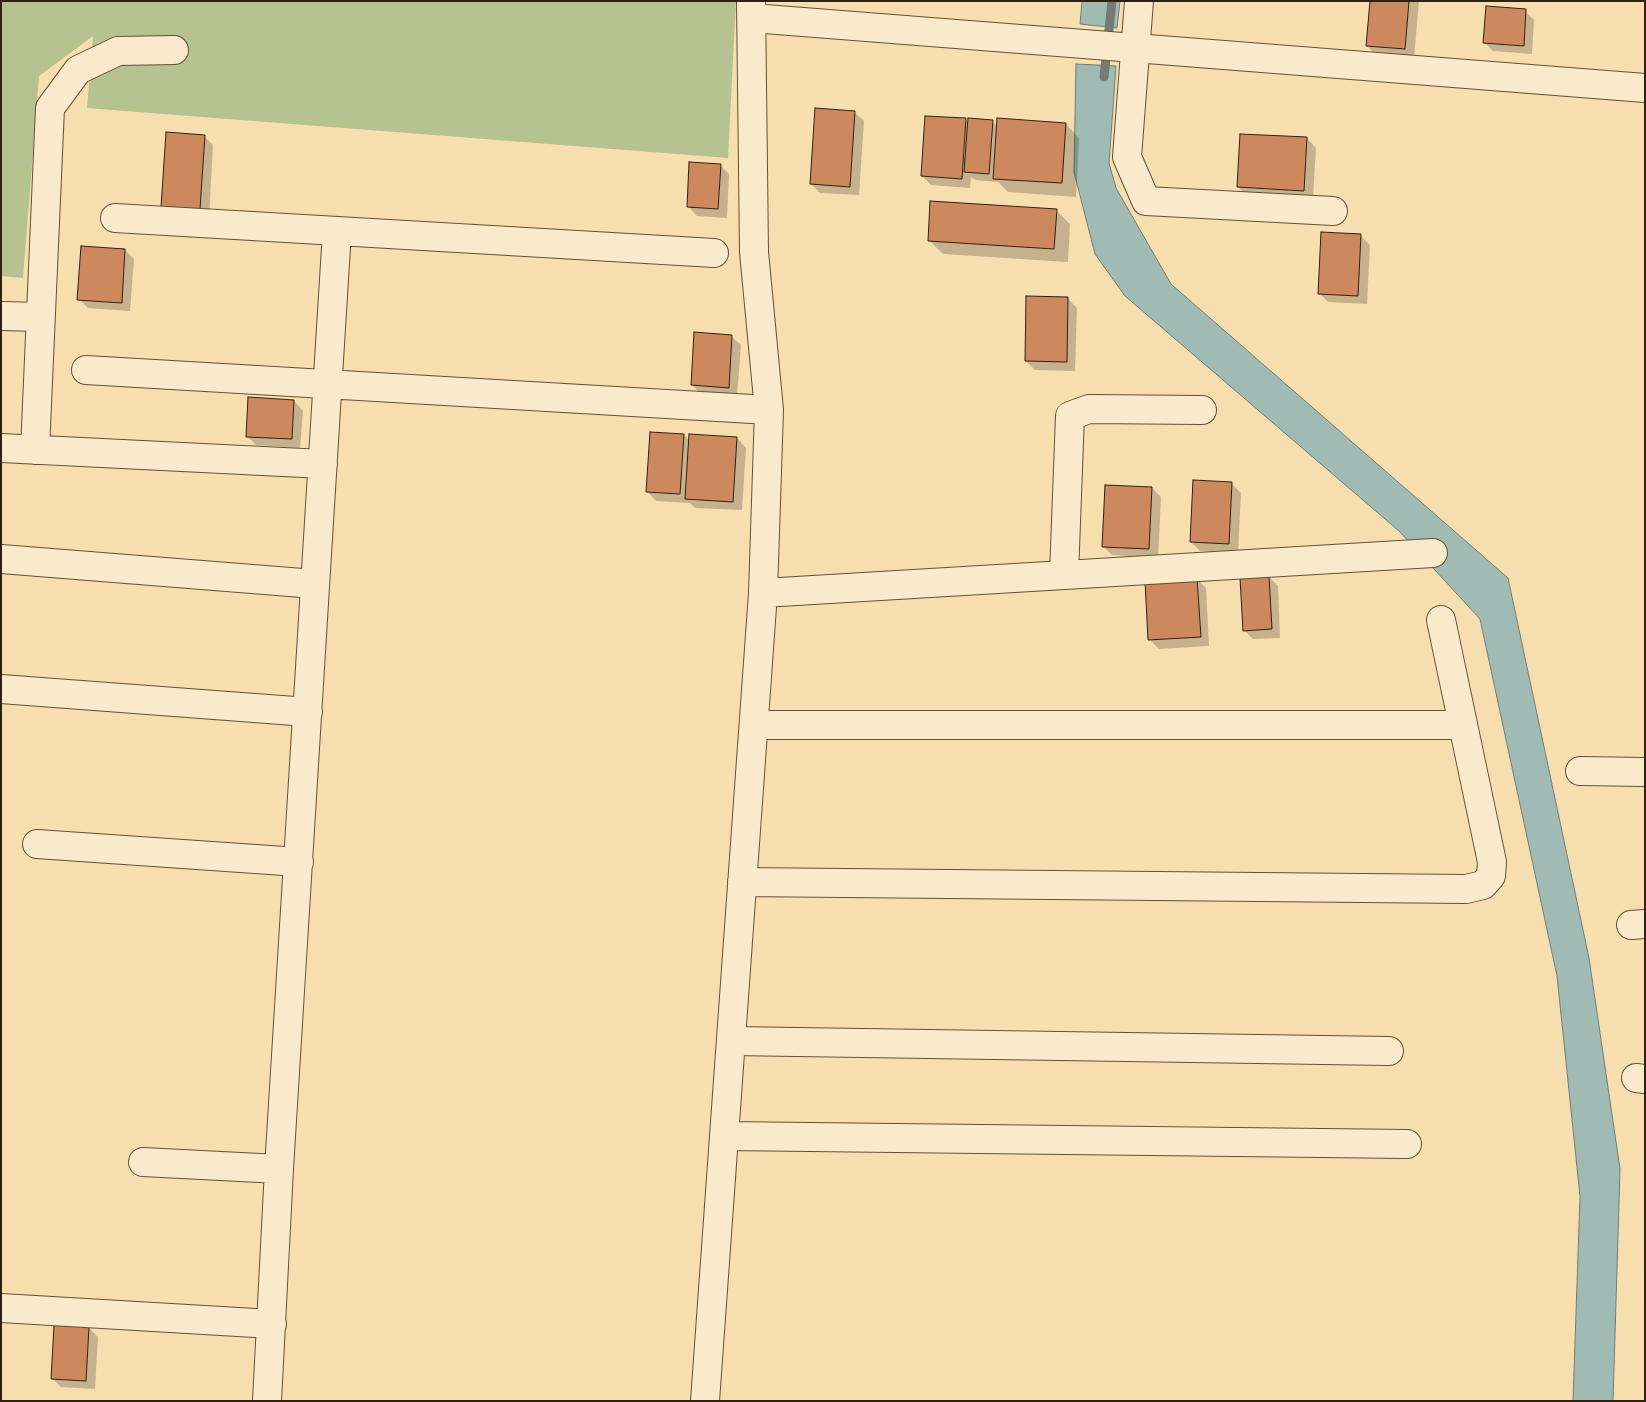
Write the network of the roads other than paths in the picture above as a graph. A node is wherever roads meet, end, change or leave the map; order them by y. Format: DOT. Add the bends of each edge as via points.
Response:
graph roads {
  1 [pos="1139,1"];
  2 [pos="752,10"];
  3 [pos="1135,48"];
  4 [pos="174,50"];
  5 [pos="1645,88"];
  6 [pos="1333,211"];
  7 [pos="115,218"];
  8 [pos="337,231"];
  9 [pos="714,253"];
  10 [pos="1,316"];
  11 [pos="41,317"];
  12 [pos="86,370"];
  13 [pos="328,384"];
  14 [pos="769,410"];
  15 [pos="1202,410"];
  16 [pos="1,448"];
  17 [pos="35,450"];
  18 [pos="323,464"];
  19 [pos="1433,553"];
  20 [pos="1,559"];
  21 [pos="1064,575"];
  22 [pos="315,584"];
  23 [pos="763,593"];
  24 [pos="1441,620"];
  25 [pos="1,689"];
  26 [pos="308,712"];
  27 [pos="754,725"];
  28 [pos="1463,725"];
  29 [pos="1580,772"];
  30 [pos="1645,772"];
  31 [pos="37,844"];
  32 [pos="299,862"];
  33 [pos="742,882"];
  34 [pos="731,1041"];
  35 [pos="1389,1050"];
  36 [pos="725,1136"];
  37 [pos="1407,1144"];
  38 [pos="144,1162"];
  39 [pos="279,1169"];
  40 [pos="1,1308"];
  41 [pos="272,1324"];
  42 [pos="267,1401"];
  43 [pos="706,1401"];
  1 -- 3 [label="street"];
  2 -- 3 [label="street"];
  2 -- 14 [label="street" via="754,252"];
  3 -- 5 [label="street"];
  3 -- 6 [label="street" via="1126,157 1146,202"];
  4 -- 11 [label="street" via="118,51 78,70 50,108"];
  7 -- 8 [label="street"];
  8 -- 9 [label="street"];
  8 -- 13 [label="street"];
  10 -- 11 [label="street"];
  11 -- 17 [label="street"];
  12 -- 13 [label="street"];
  13 -- 14 [label="street"];
  13 -- 18 [label="street"];
  14 -- 23 [label="street"];
  15 -- 21 [label="street" via="1089,410 1070,416"];
  16 -- 17 [label="street"];
  17 -- 18 [label="street"];
  18 -- 22 [label="street"];
  19 -- 21 [label="street"];
  20 -- 22 [label="street"];
  21 -- 23 [label="street"];
  22 -- 26 [label="street"];
  23 -- 27 [label="street"];
  24 -- 28 [label="street"];
  25 -- 26 [label="street"];
  26 -- 32 [label="street"];
  27 -- 28 [label="street"];
  27 -- 33 [label="street"];
  28 -- 33 [label="street" via="1492,862 1491,876 1483,885 1466,889"];
  29 -- 30 [label="street"];
  31 -- 32 [label="street"];
  32 -- 39 [label="street"];
  33 -- 34 [label="street"];
  34 -- 35 [label="street"];
  34 -- 36 [label="street"];
  36 -- 37 [label="street"];
  36 -- 43 [label="street"];
  38 -- 39 [label="street"];
  39 -- 41 [label="street"];
  40 -- 41 [label="street"];
  41 -- 42 [label="street"];
}
